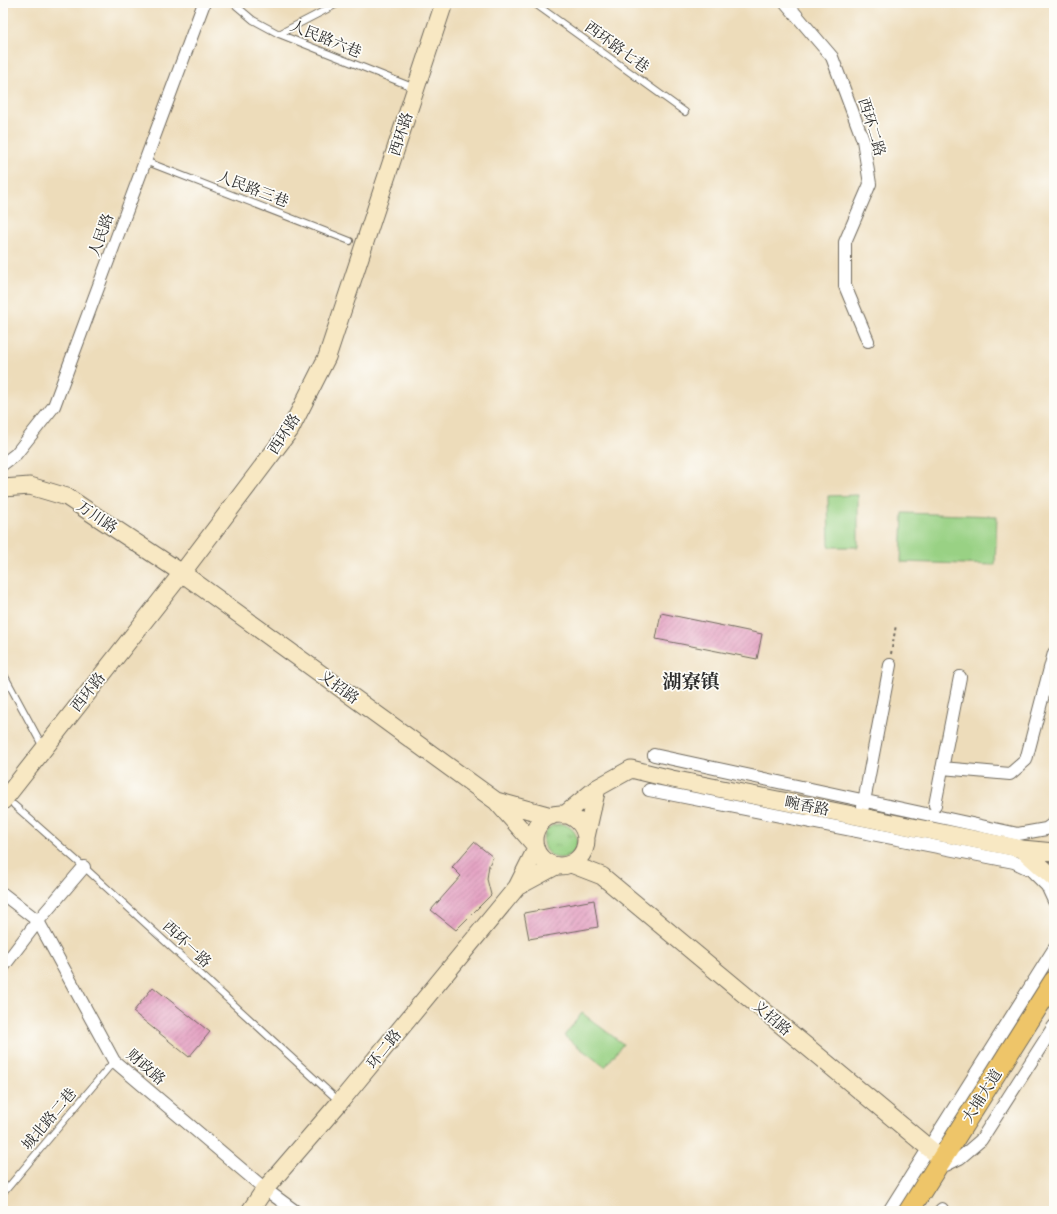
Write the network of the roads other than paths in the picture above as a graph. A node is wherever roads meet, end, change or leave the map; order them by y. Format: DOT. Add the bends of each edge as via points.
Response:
graph roads {
  1 [pos="204,3"];
  2 [pos="233,3"];
  3 [pos="339,3"];
  4 [pos="444,3"];
  5 [pos="534,3"];
  6 [pos="786,3"];
  7 [pos="279,34"];
  8 [pos="416,88"];
  9 [pos="685,112"];
  10 [pos="146,161"];
  11 [pos="350,241"];
  12 [pos="868,341"];
  13 [pos="3,464"];
  14 [pos="3,488"];
  15 [pos="182,573"];
  16 [pos="1054,653"];
  17 [pos="890,665"];
  18 [pos="3,673"];
  19 [pos="960,677"];
  20 [pos="44,749"];
  21 [pos="654,755"];
  22 [pos="942,768"];
  23 [pos="597,788"];
  24 [pos="649,790"];
  25 [pos="496,801"];
  26 [pos="9,803"];
  27 [pos="935,805"];
  28 [pos="862,808"];
  29 [pos="557,816"];
  30 [pos="1054,823"];
  31 [pos="585,841"];
  32 [pos="535,847"];
  33 [pos="1022,849"];
  34 [pos="1054,852"];
  35 [pos="563,865"];
  36 [pos="84,867"];
  37 [pos="602,876"];
  38 [pos="1054,878"];
  39 [pos="517,887"];
  40 [pos="3,894"];
  41 [pos="1054,901"];
  42 [pos="38,921"];
  43 [pos="1054,949"];
  44 [pos="3,967"];
  45 [pos="1054,981"];
  46 [pos="1054,994"];
  47 [pos="1054,1026"];
  48 [pos="114,1061"];
  49 [pos="340,1102"];
  50 [pos="939,1157"];
  51 [pos="265,1189"];
  52 [pos="3,1192"];
  53 [pos="250,1211"];
  54 [pos="295,1211"];
  55 [pos="889,1211"];
  56 [pos="909,1211"];
  57 [pos="917,1211"];
  1 -- 10 [label="street, 人民路"];
  2 -- 7 [label="lane, 人民路六巷" via="253,20"];
  3 -- 7 [label="lane"];
  4 -- 8 [label="main road, 西环路"];
  5 -- 9 [label="lane, 西环路七巷"];
  6 -- 12 [label="street, 西环二路" via="832,57 862,140 870,184 845,242 845,286"];
  7 -- 8 [label="lane, 人民路六巷"];
  8 -- 15 [label="main road, 西环路" via="327,357 290,430"];
  10 -- 11 [label="lane, 人民路三巷"];
  10 -- 13 [label="street, 人民路" via="54,406 16,454"];
  14 -- 15 [label="main road, 万川路" via="30,486 68,497"];
  15 -- 20 [label="main road, 西环路"];
  15 -- 25 [label="main road, 义招路"];
  16 -- 22 [label="street" via="1026,760 1010,774"];
  17 -- 28 [label="street"];
  18 -- 20 [label="lane"];
  19 -- 22 [label="street"];
  20 -- 26 [label="main road, 西环路"];
  21 -- 28 [label="street"];
  22 -- 27 [label="street"];
  23 -- 28 [label="main road, 畹香路" via="631,769 672,779"];
  23 -- 29 [label="main road, 畹香路"];
  23 -- 31 [label="main road"];
  24 -- 41 [label="street" via="1014,862 1031,870 1047,886"];
  25 -- 29 [label="main road"];
  25 -- 32 [label="main road"];
  26 -- 36 [label="lane, 西环一路"];
  28 -- 30 [label="street" via="1018,834 1046,829"];
  28 -- 33 [label="main road, 畹香路"];
  29 -- 31 [label="main road" via="569,816 576,820 585,833"];
  29 -- 32 [label="main road" via="545,819 539,825 535,832"];
  31 -- 35 [label="main road" via="580,856"];
  31 -- 37 [label="main road"];
  32 -- 35 [label="main road" via="544,861 551,865"];
  32 -- 39 [label="main road"];
  33 -- 34 [label="main road, 畹香路"];
  33 -- 38 [label="main road"];
  35 -- 37 [label="main road"];
  35 -- 39 [label="main road"];
  36 -- 42 [label="street"];
  36 -- 49 [label="lane, 西环一路"];
  37 -- 50 [label="main road, 义招路"];
  39 -- 49 [label="main road, 环二路"];
  40 -- 42 [label="street, 财政路"];
  42 -- 44 [label="street"];
  42 -- 48 [label="street, 财政路"];
  43 -- 50 [label="street"];
  45 -- 50 [label="main road, 大埔大道"];
  46 -- 50 [label="main road, 大埔大道"];
  47 -- 50 [label="street" via="981,1140 960,1158"];
  48 -- 51 [label="street, 财政路"];
  48 -- 52 [label="lane, 城北路二巷"];
  49 -- 51 [label="main road, 环二路"];
  50 -- 55 [label="street"];
  50 -- 56 [label="main road, 大埔大道"];
  50 -- 57 [label="main road, 大埔大道"];
  51 -- 53 [label="main road, 环二路"];
  51 -- 54 [label="street, 财政路"];
}
